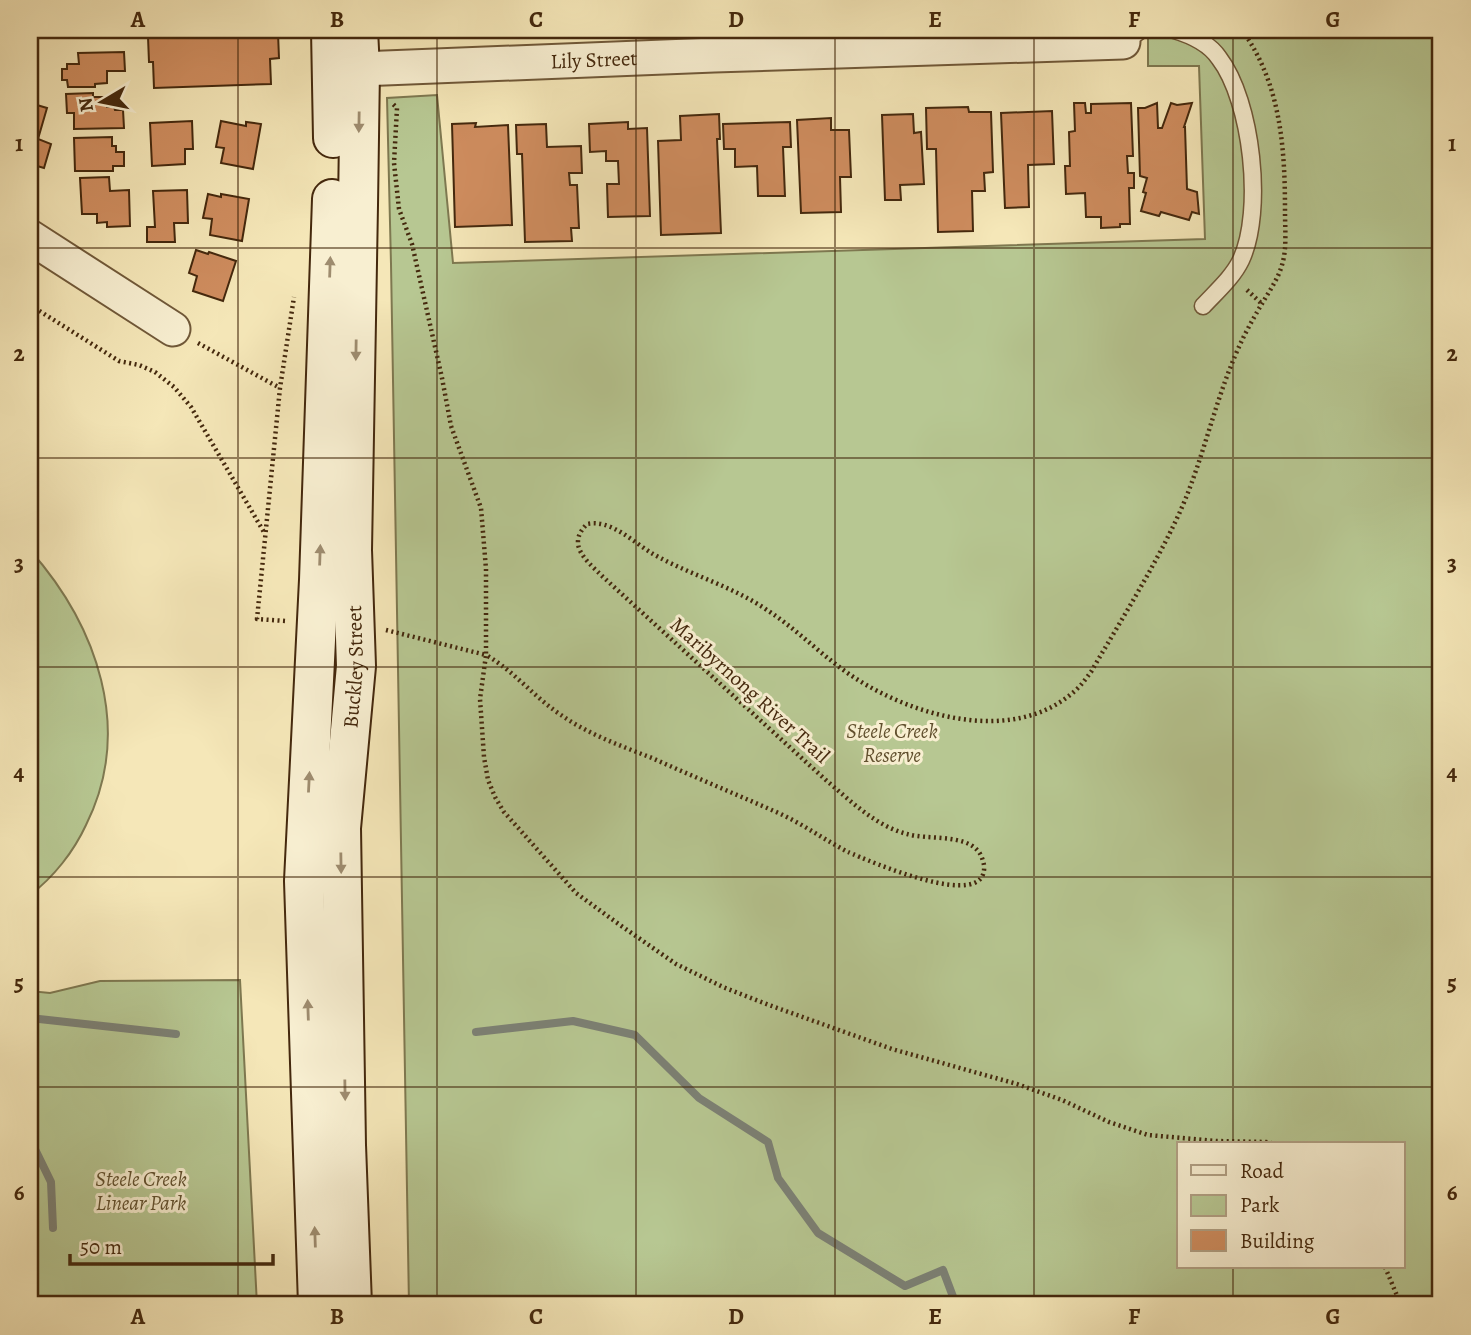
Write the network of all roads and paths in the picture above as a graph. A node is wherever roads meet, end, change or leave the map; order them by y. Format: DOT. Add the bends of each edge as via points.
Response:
graph roads {
  1 [pos="331,30"];
  2 [pos="358,30"];
  3 [pos="1174,30"];
  4 [pos="1242,30"];
  5 [pos="1132,36"];
  6 [pos="713,42"];
  7 [pos="359,69"];
  8 [pos="30,237"];
  9 [pos="294,294"];
  10 [pos="30,305"];
  11 [pos="1203,306"];
  12 [pos="173,329"];
  13 [pos="280,388"];
  14 [pos="265,535"];
  15 [pos="286,621"];
  16 [pos="385,630"];
  17 [pos="486,655"];
  18 [pos="1266,1142"];
  19 [pos="1385,1268"];
  20 [pos="317,1305"];
  21 [pos="352,1305"];
  22 [pos="1401,1305"];
  1 -- 7 [label="main road, Buckley Street"];
  2 -- 7 [label="main road, Buckley Street"];
  3 -- 11 [label="lane" via="1201,40 1219,56 1233,79 1251,157 1253,200 1241,261"];
  4 -- 17 [label="path, Maribyrnong River Trail" via="1273,88 1279,114 1285,177 1283,263 1234,360 1179,513 1098,661 1077,689 1031,715 1006,720 980,722 918,709 854,677 749,598 674,565 602,523 587,524 577,540 581,553 602,576 846,797 886,826 972,844 984,864 980,880 946,885 847,851 778,813 562,716"];
  5 -- 6 [label="street, Lily Street"];
  6 -- 7 [label="street, Lily Street"];
  7 -- 17 [label="path" via="397,108 394,163 399,209 412,244 451,426 481,508"];
  20 -- 7 [label="main road, Buckley Street, one-way" via="304,881 332,200"];
  7 -- 21 [label="main road, Buckley Street, one-way" via="352,550 356,666 341,828"];
  8 -- 12 [label="street"];
  9 -- 13 [label="path"];
  10 -- 14 [label="path" via="119,361 155,372 174,387 191,407"];
  12 -- 13 [label="path"];
  13 -- 14 [label="path"];
  14 -- 15 [label="path" via="257,619"];
  16 -- 17 [label="path"];
  17 -- 18 [label="path" via="480,699 488,780 504,812 576,893 676,964 769,1005 892,1049 1017,1084 1148,1135"];
  19 -- 22 [label="path"];
}
